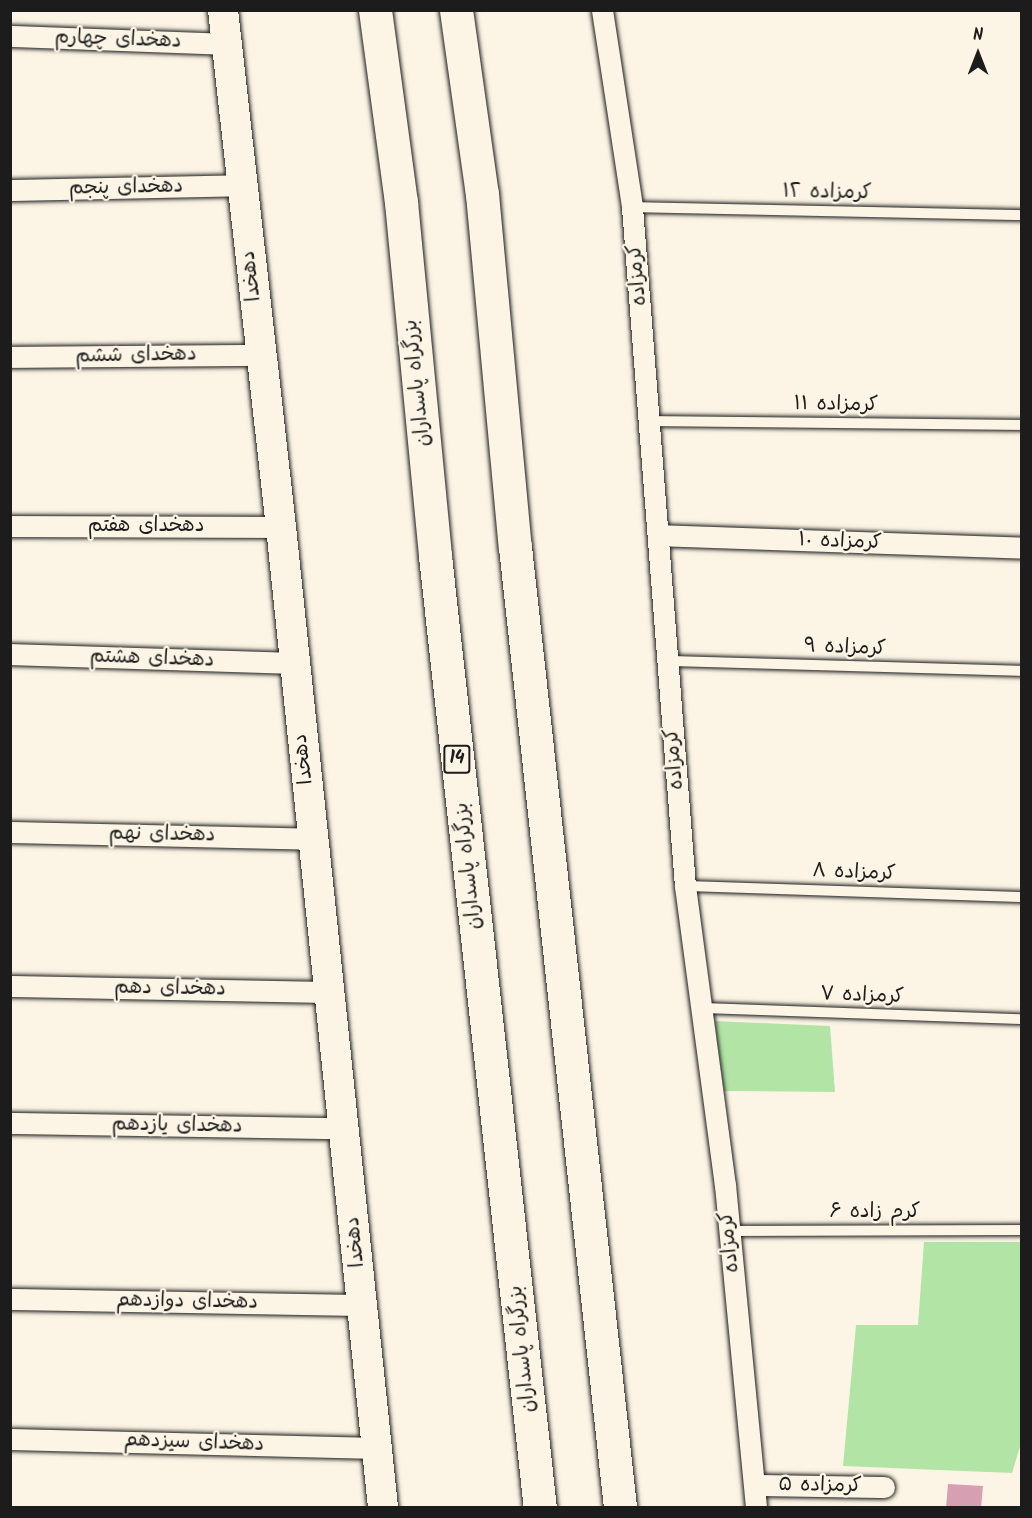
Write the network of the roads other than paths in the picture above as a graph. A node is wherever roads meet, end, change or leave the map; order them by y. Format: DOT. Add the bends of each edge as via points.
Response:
graph roads {
  1 [pos="223,10"];
  2 [pos="375,10"];
  3 [pos="456,10"];
  4 [pos="602,10"];
  5 [pos="10,36"];
  6 [pos="226,44"];
  7 [pos="242,185"];
  8 [pos="10,190"];
  9 [pos="632,207"];
  10 [pos="1022,215"];
  11 [pos="261,355"];
  12 [pos="10,357"];
  13 [pos="650,421"];
  14 [pos="1022,425"];
  15 [pos="10,525"];
  16 [pos="281,527"];
  17 [pos="658,535"];
  18 [pos="1022,548"];
  19 [pos="10,654"];
  20 [pos="667,661"];
  21 [pos="293,663"];
  22 [pos="1022,671"];
  23 [pos="10,832"];
  24 [pos="313,839"];
  25 [pos="685,885"];
  26 [pos="1022,897"];
  27 [pos="10,986"];
  28 [pos="330,992"];
  29 [pos="701,1008"];
  30 [pos="1022,1019"];
  31 [pos="10,1123"];
  32 [pos="344,1128"];
  33 [pos="1022,1230"];
  34 [pos="729,1231"];
  35 [pos="10,1299"];
  36 [pos="363,1305"];
  37 [pos="10,1438"];
  38 [pos="378,1448"];
  39 [pos="755,1485"];
  40 [pos="884,1487"];
  41 [pos="383,1508"];
  42 [pos="540,1508"];
  43 [pos="620,1508"];
  44 [pos="756,1508"];
  1 -- 6 [label="main road, دهخدا"];
  2 -- 42 [label="highway, بزرگراه پاسداران / 14" via="401,201 435,556"];
  3 -- 43 [label="highway" via="482,194 514,547"];
  4 -- 9 [label="street, کرمزاده"];
  5 -- 6 [label="street, دهخدای چهارم"];
  6 -- 7 [label="main road, دهخدا"];
  7 -- 8 [label="street, دهخدای پنجم"];
  7 -- 11 [label="main road, دهخدا"];
  9 -- 10 [label="lane, کرمزاده ١٢"];
  9 -- 13 [label="street, کرمزاده"];
  11 -- 12 [label="street, دهخدای ششم"];
  11 -- 16 [label="main road, دهخدا"];
  13 -- 14 [label="lane, کرمزاده ١١"];
  13 -- 17 [label="street, کرمزاده"];
  15 -- 16 [label="street, دهخدای هفتم"];
  16 -- 21 [label="main road, دهخدا"];
  17 -- 18 [label="street, کرمزاده ١٠"];
  17 -- 20 [label="street, کرمزاده"];
  19 -- 21 [label="street, دهخدای هشتم"];
  20 -- 22 [label="lane, کرمزاده ٩"];
  20 -- 25 [label="street, کرمزاده"];
  21 -- 24 [label="main road, دهخدا"];
  23 -- 24 [label="street, دهخدای نهم"];
  24 -- 28 [label="main road, دهخدا"];
  25 -- 26 [label="lane, کرمزاده ٨"];
  25 -- 29 [label="street, کرمزاده"];
  27 -- 28 [label="street, دهخدای دهم"];
  28 -- 32 [label="main road, دهخدا"];
  29 -- 30 [label="lane, کرمزاده ٧"];
  29 -- 34 [label="street, کرمزاده"];
  31 -- 32 [label="street, دهخدای یازدهم"];
  32 -- 36 [label="main road, دهخدا"];
  33 -- 34 [label="lane, کرم زاده ۶"];
  34 -- 39 [label="street, کرمزاده"];
  35 -- 36 [label="street, دهخدای دوازدهم"];
  36 -- 38 [label="main road, دهخدا"];
  37 -- 38 [label="street, دهخدای سیزدهم"];
  38 -- 41 [label="main road, دهخدا"];
  39 -- 40 [label="street, کرمزاده ۵"];
  39 -- 44 [label="street, کرمزاده"];
}
